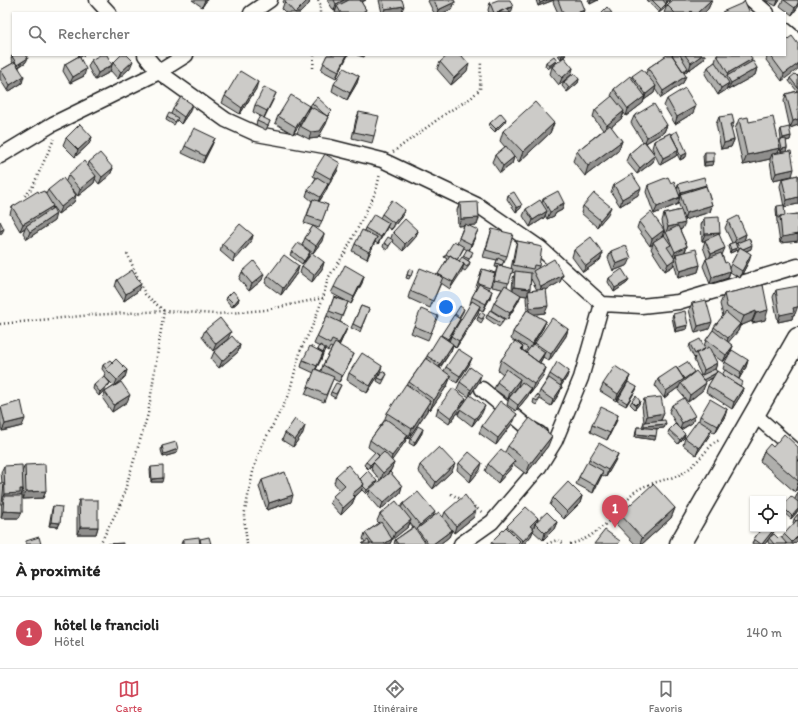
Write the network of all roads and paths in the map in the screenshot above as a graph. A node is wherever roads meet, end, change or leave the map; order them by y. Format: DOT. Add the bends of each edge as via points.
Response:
graph roads {
  1 [pos="98,0"];
  2 [pos="270,0"];
  3 [pos="318,0"];
  4 [pos="752,0"];
  5 [pos="108,12"];
  6 [pos="252,12"];
  7 [pos="320,12"];
  8 [pos="766,12"];
  9 [pos="786,31"];
  10 [pos="798,41"];
  11 [pos="146,56"];
  12 [pos="184,56"];
  13 [pos="314,56"];
  14 [pos="481,60"];
  15 [pos="313,68"];
  16 [pos="159,72"];
  17 [pos="53,124"];
  18 [pos="0,156"];
  19 [pos="382,160"];
  20 [pos="26,196"];
  21 [pos="127,253"];
  22 [pos="798,266"];
  23 [pos="323,298"];
  24 [pos="602,304"];
  25 [pos="164,311"];
  26 [pos="0,324"];
  27 [pos="798,338"];
  28 [pos="482,389"];
  29 [pos="755,415"];
  30 [pos="723,440"];
  31 [pos="555,441"];
  32 [pos="798,453"];
  33 [pos="451,494"];
  34 [pos="464,501"];
  35 [pos="471,504"];
  36 [pos="492,522"];
  37 [pos="100,544"];
  38 [pos="247,544"];
  39 [pos="461,544"];
  40 [pos="546,544"];
  41 [pos="565,544"];
  42 [pos="570,544"];
  43 [pos="680,544"];
  1 -- 5 [label="street"];
  2 -- 6 [label="street"];
  3 -- 7 [label="path"];
  4 -- 8 [label="street"];
  9 -- 10 [label="street"];
  11 -- 16 [label="street"];
  12 -- 16 [label="street"];
  13 -- 15 [label="path"];
  14 -- 19 [label="path" via="480,89 471,98"];
  16 -- 17 [label="street"];
  16 -- 19 [label="street" via="226,120 257,134 330,147"];
  17 -- 18 [label="street"];
  17 -- 20 [label="path" via="55,136"];
  19 -- 23 [label="path" via="376,191 345,252 328,278"];
  19 -- 24 [label="street" via="479,206 540,248"];
  21 -- 25 [label="path" via="145,294"];
  22 -- 24 [label="street" via="678,302 641,306"];
  23 -- 25 [label="path" via="257,311 218,314"];
  23 -- 38 [label="path" via="301,349 288,397 262,445 254,467 244,516"];
  24 -- 31 [label="street" via="582,378"];
  25 -- 26 [label="path"];
  25 -- 37 [label="path" via="148,414 120,503"];
  27 -- 29 [label="main road"];
  28 -- 31 [label="street" via="526,426"];
  29 -- 32 [label="street"];
  29 -- 43 [label="main road"];
  30 -- 42 [label="path" via="715,442 680,475 631,494 619,511 591,536"];
  31 -- 36 [label="street" via="539,467"];
  33 -- 34 [label="path"];
  35 -- 36 [label="path"];
  36 -- 39 [label="street"];
  40 -- 41 [label="path" via="557,540"];
}
